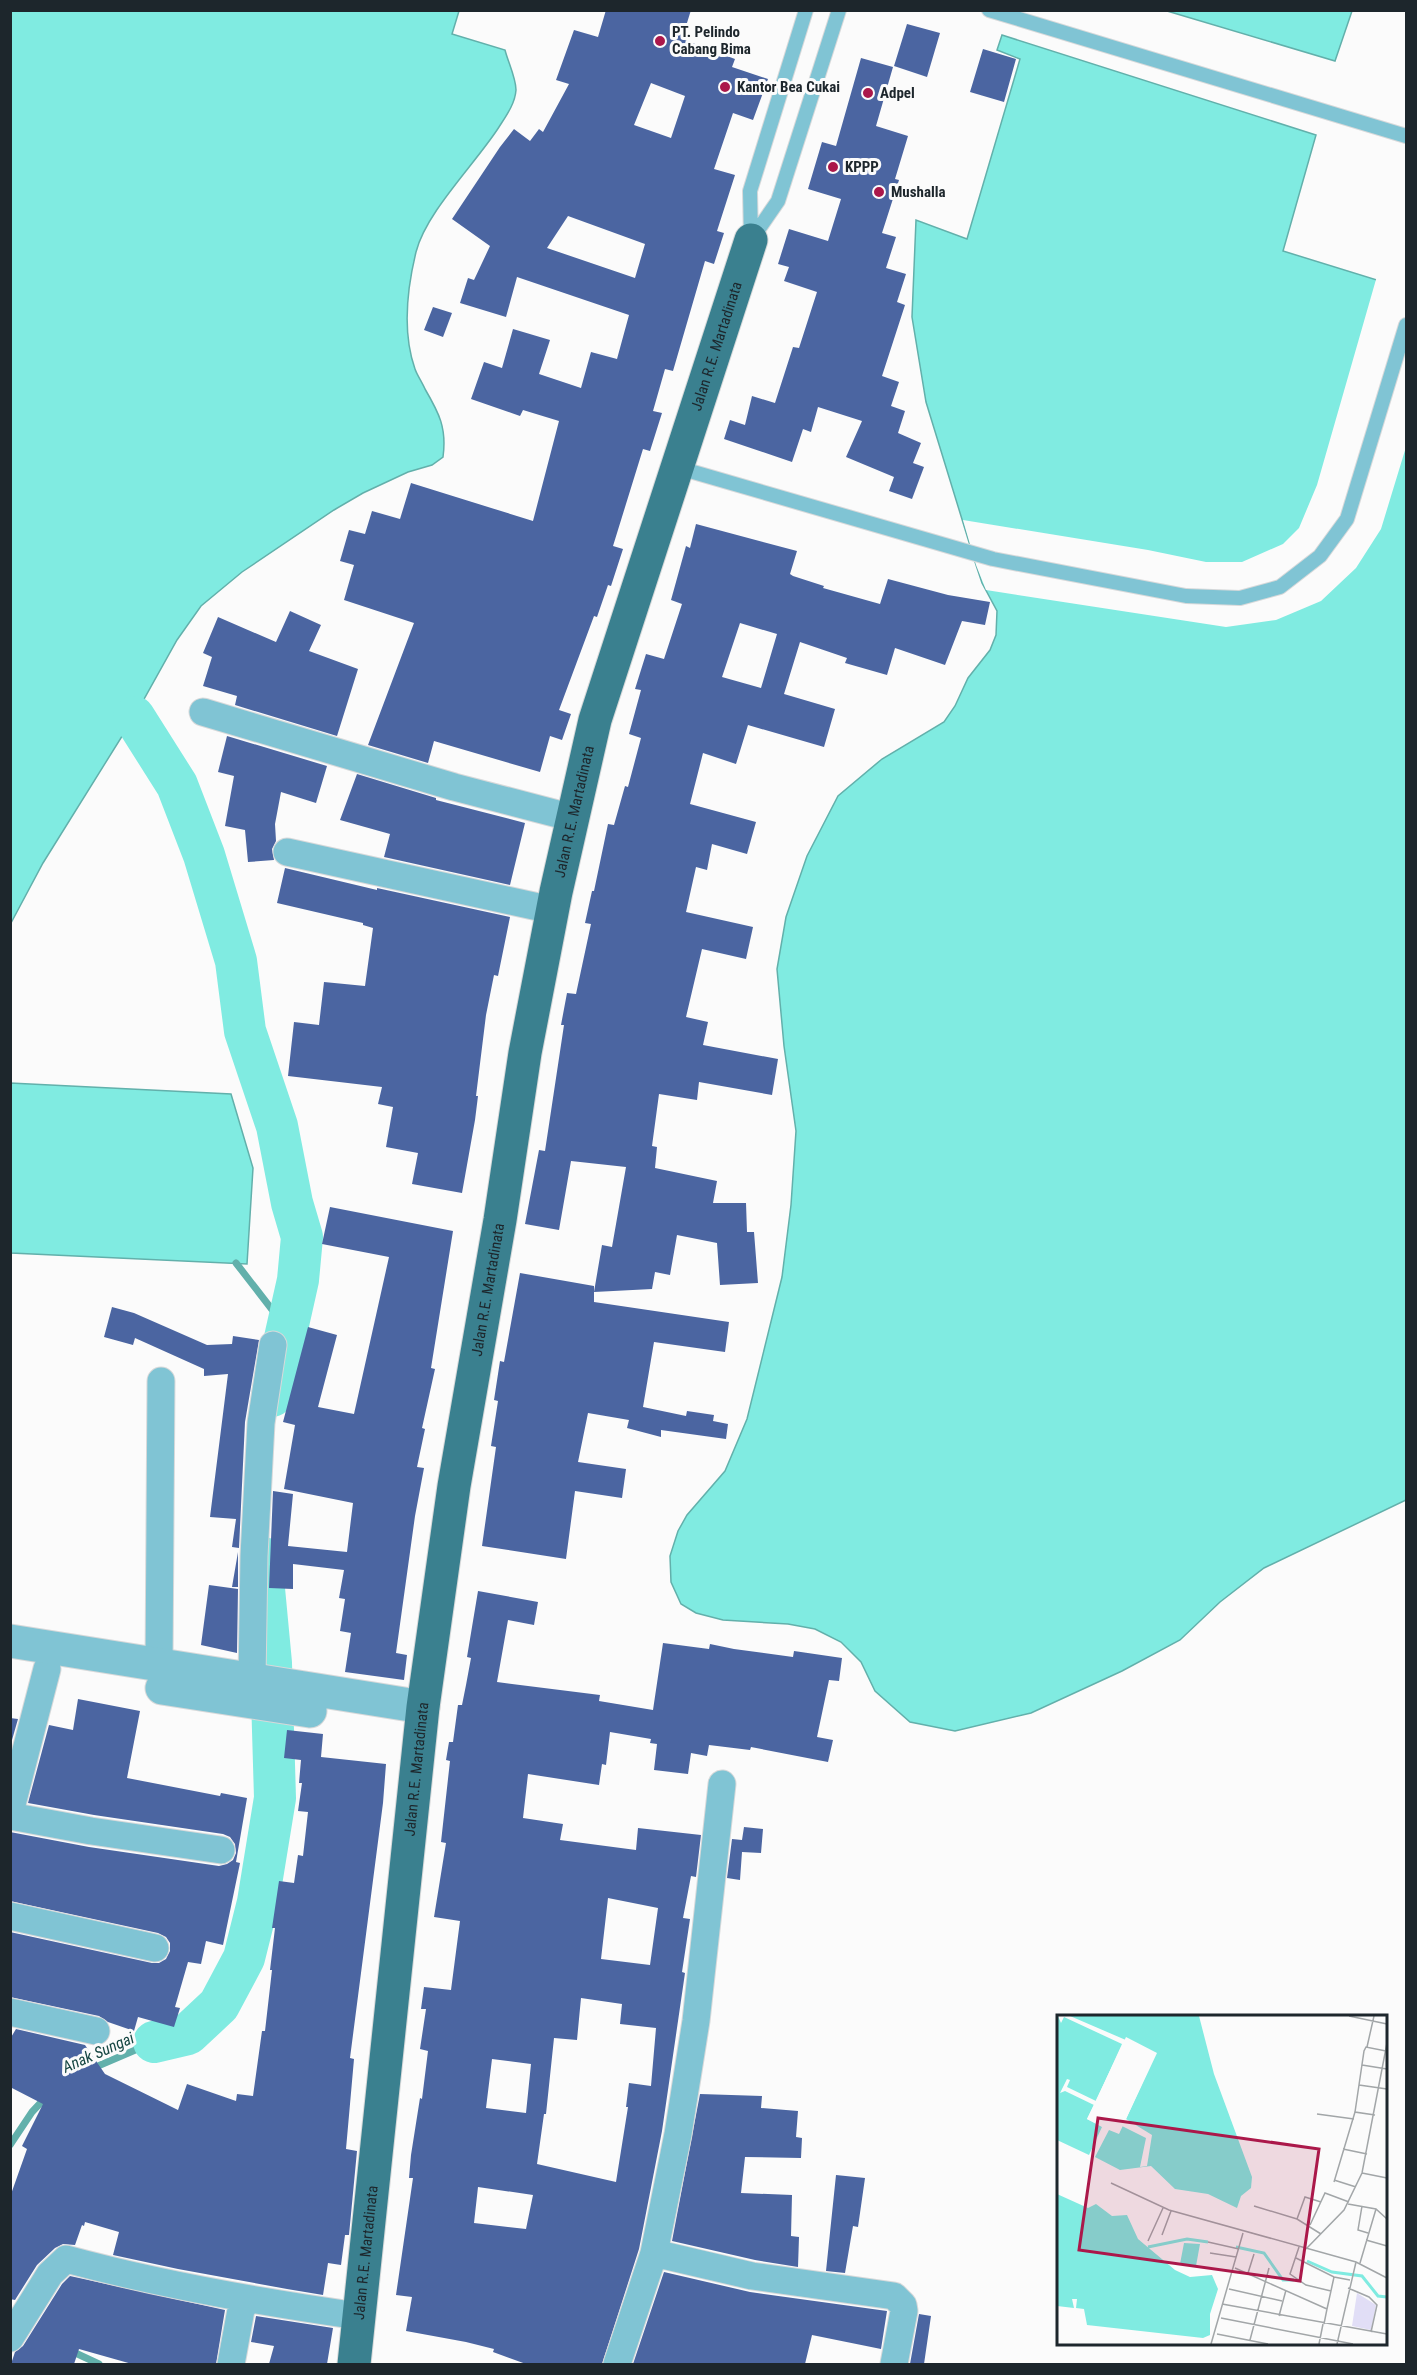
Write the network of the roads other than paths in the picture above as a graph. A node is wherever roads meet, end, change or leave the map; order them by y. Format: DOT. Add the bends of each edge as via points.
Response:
graph roads {
  1 [pos="806,10"];
  2 [pos="839,10"];
  3 [pos="989,10"];
  4 [pos="1407,136"];
  5 [pos="751,240"];
  6 [pos="1407,325"];
  7 [pos="676,467"];
  8 [pos="203,712"];
  9 [pos="573,818"];
  10 [pos="287,852"];
  11 [pos="552,910"];
  12 [pos="273,1345"];
  13 [pos="161,1381"];
  14 [pos="10,1641"];
  15 [pos="10,1664"];
  16 [pos="159,1665"];
  17 [pos="47,1669"];
  18 [pos="256,1688"];
  19 [pos="422,1716"];
  20 [pos="722,1784"];
  21 [pos="10,1814"];
  22 [pos="221,1850"];
  23 [pos="10,1916"];
  24 [pos="155,1948"];
  25 [pos="10,2012"];
  26 [pos="96,2031"];
  27 [pos="654,2253"];
  28 [pos="243,2299"];
  29 [pos="358,2316"];
  30 [pos="10,2337"];
  31 [pos="231,2364"];
  32 [pos="354,2364"];
  33 [pos="617,2364"];
  34 [pos="894,2364"];
  1 -- 5 [label="lane" via="750,191"];
  2 -- 5 [label="lane" via="778,201"];
  3 -- 4 [label="lane"];
  5 -- 7 [label="highway, Jalan R.E. Martadinata"];
  6 -- 7 [label="lane" via="1347,519 1320,556 1280,587 1240,598 1185,596 993,559"];
  7 -- 9 [label="highway, Jalan R.E. Martadinata" via="595,720"];
  8 -- 9 [label="street"];
  9 -- 11 [label="highway, Jalan R.E. Martadinata"];
  10 -- 11 [label="street"];
  11 -- 19 [label="highway, Jalan R.E. Martadinata" via="454,1486"];
  12 -- 18 [label="street" via="261,1423 254,1556"];
  13 -- 16 [label="street"];
  14 -- 16 [label="street"];
  15 -- 17 [label="street"];
  16 -- 18 [label="street"];
  17 -- 18 [label="street"];
  17 -- 21 [label="street"];
  18 -- 19 [label="street" via="297,1698"];
  19 -- 29 [label="highway, Jalan R.E. Martadinata"];
  20 -- 27 [label="street" via="696,2020"];
  21 -- 22 [label="street" via="91,1831"];
  23 -- 24 [label="street"];
  25 -- 26 [label="street"];
  27 -- 33 [label="street"];
  27 -- 34 [label="street" via="752,2276 894,2296 904,2311"];
  28 -- 29 [label="street"];
  28 -- 30 [label="street" via="66,2259 50,2274"];
  28 -- 31 [label="street"];
  29 -- 32 [label="highway, Jalan R.E. Martadinata"];
}
